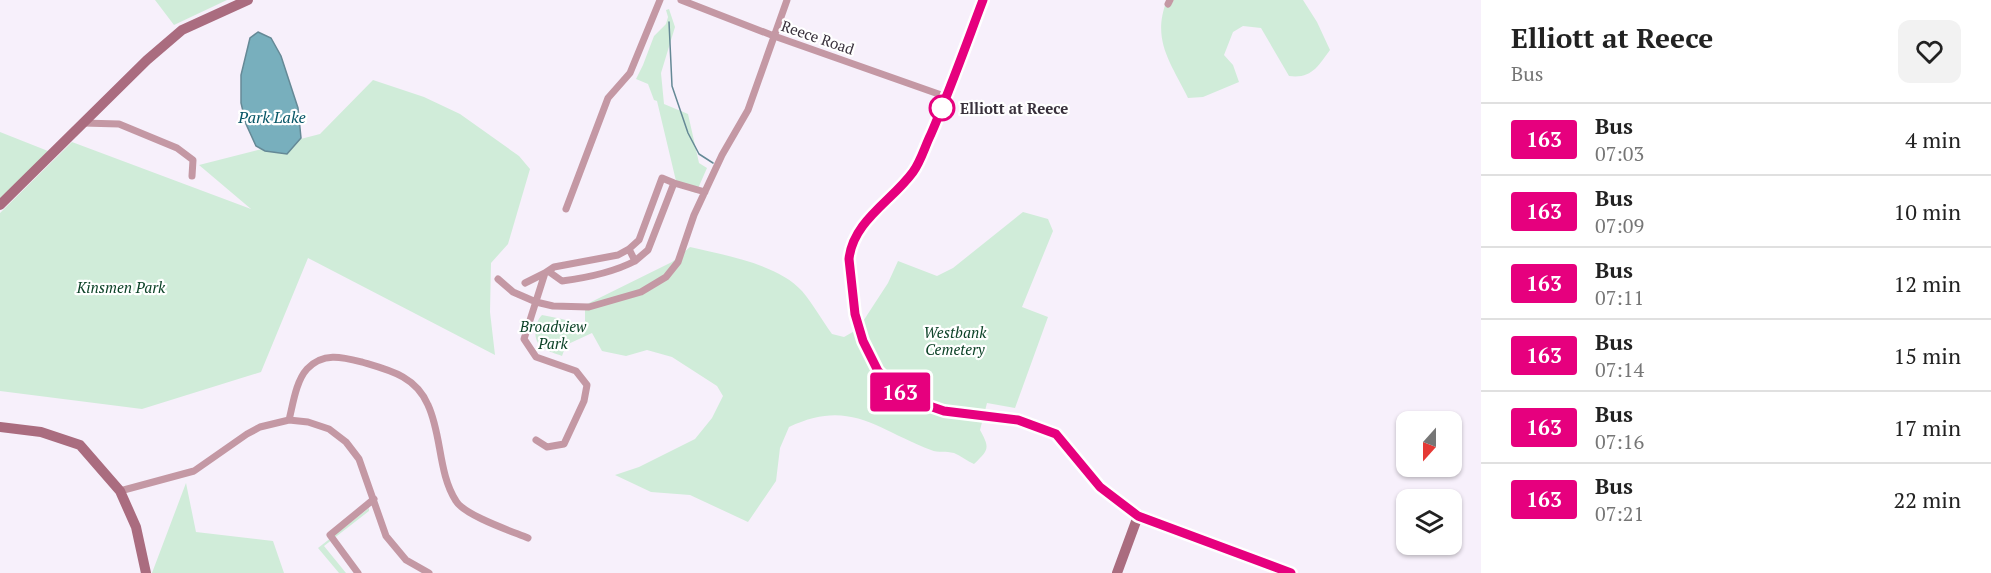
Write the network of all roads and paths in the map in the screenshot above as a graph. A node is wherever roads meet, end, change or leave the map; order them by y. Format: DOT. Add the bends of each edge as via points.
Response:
graph roads {
  1 [pos="248,0"];
  2 [pos="660,0"];
  3 [pos="681,0"];
  4 [pos="787,0"];
  5 [pos="983,0"];
  6 [pos="774,36"];
  7 [pos="947,97"];
  8 [pos="82,123"];
  9 [pos="192,176"];
  10 [pos="674,183"];
  11 [pos="705,192"];
  12 [pos="0,205"];
  13 [pos="566,208"];
  14 [pos="629,249"];
  15 [pos="635,261"];
  16 [pos="546,272"];
  17 [pos="498,279"];
  18 [pos="525,283"];
  19 [pos="536,302"];
  20 [pos="289,420"];
  21 [pos="0,427"];
  22 [pos="536,440"];
  23 [pos="120,491"];
  24 [pos="374,499"];
  25 [pos="1138,516"];
  26 [pos="528,538"];
  27 [pos="146,573"];
  28 [pos="358,573"];
  29 [pos="429,573"];
  30 [pos="1117,573"];
  31 [pos="1291,573"];
  1 -- 8 [label="street" via="182,30"];
  2 -- 13 [label="street" via="630,73 608,99"];
  3 -- 6 [label="street, Reece Road"];
  4 -- 6 [label="street"];
  5 -- 7 [label="street"];
  6 -- 7 [label="street, Reece Road"];
  6 -- 11 [label="street" via="748,110"];
  7 -- 25 [label="street" via="915,171 863,224 850,251 855,314 863,341 878,371 912,400 944,411 1018,420 1056,434 1100,487"];
  8 -- 9 [label="street" via="120,124 177,148 193,160"];
  8 -- 12 [label="street"];
  10 -- 11 [label="street"];
  10 -- 14 [label="street" via="662,178 639,240"];
  10 -- 15 [label="street" via="648,250"];
  11 -- 19 [label="street" via="678,262 666,277 640,292 589,308"];
  14 -- 15 [label="street"];
  14 -- 16 [label="street"];
  15 -- 16 [label="street" via="562,281"];
  16 -- 18 [label="street"];
  16 -- 19 [label="street"];
  17 -- 19 [label="street" via="513,292"];
  19 -- 22 [label="street" via="524,339 536,357 576,371 587,385 584,401 564,444 547,447"];
  20 -- 23 [label="street" via="260,427 194,471"];
  20 -- 24 [label="street" via="329,429 345,442 359,459"];
  20 -- 26 [label="street" via="299,382 306,369 320,359 338,356 393,370 414,384 428,404 447,482 457,502 466,511"];
  21 -- 23 [label="street" via="41,432 81,445"];
  23 -- 27 [label="street" via="136,527"];
  24 -- 28 [label="street" via="330,536"];
  24 -- 29 [label="street" via="386,536 406,560"];
  25 -- 30 [label="street"];
  25 -- 31 [label="street"];
}
